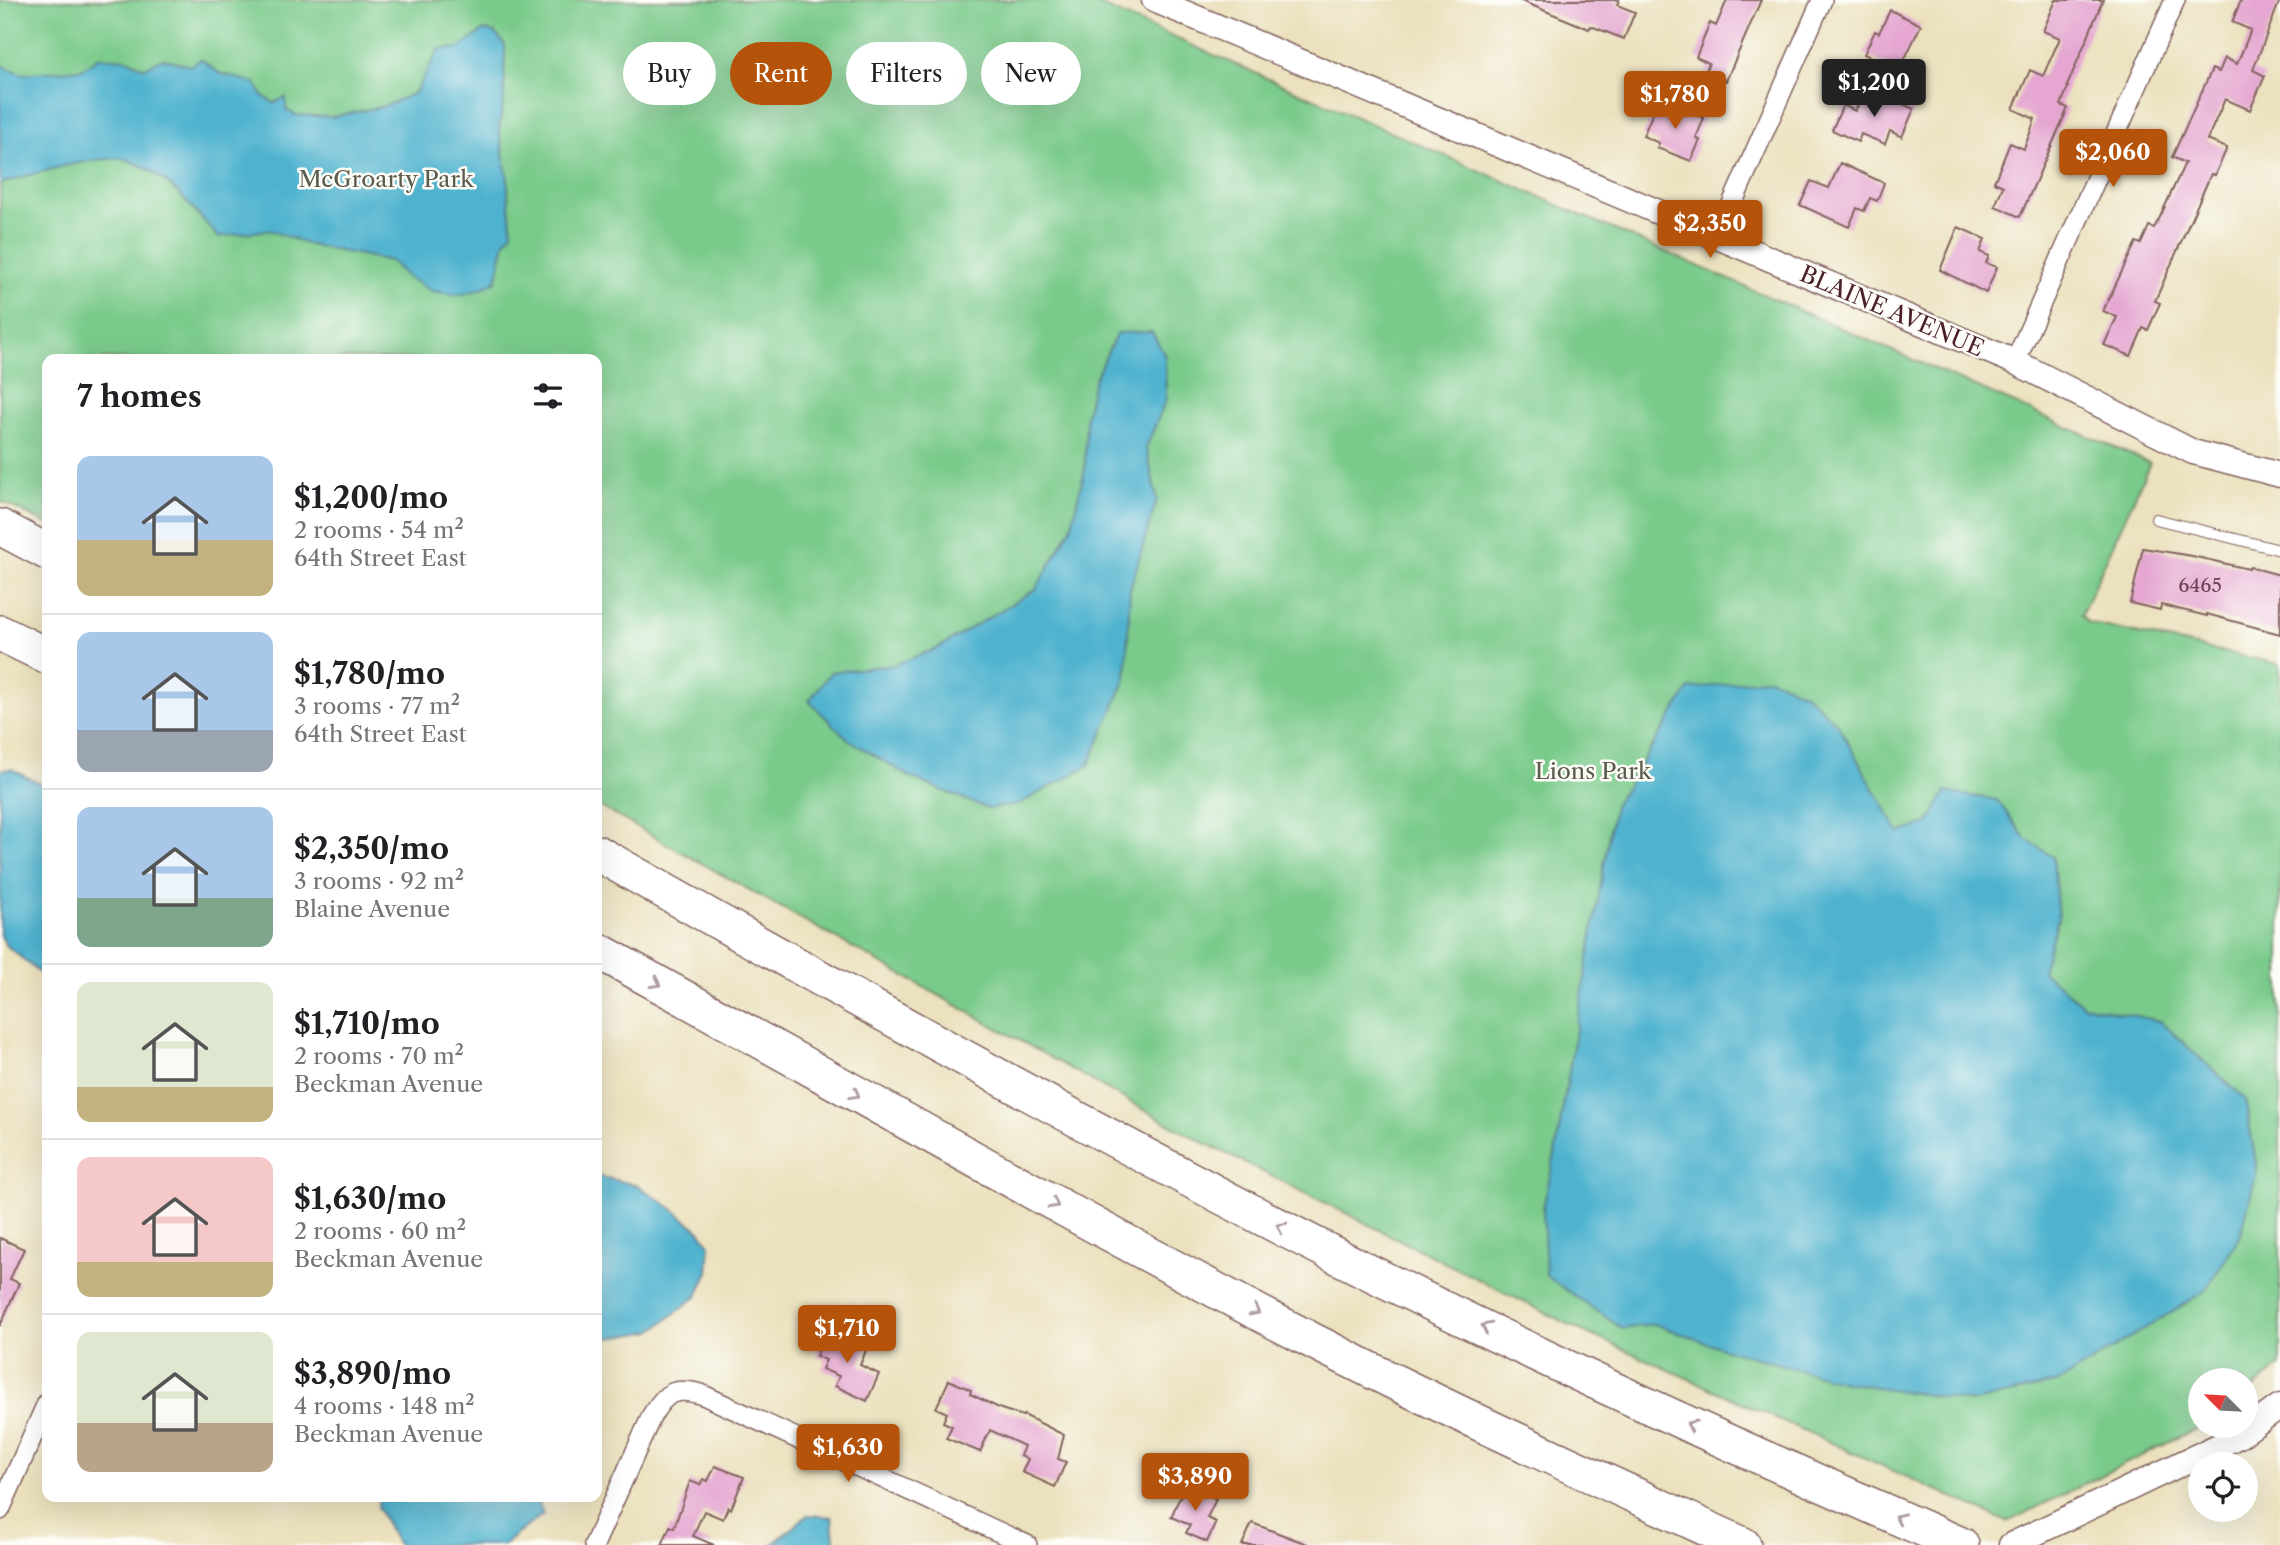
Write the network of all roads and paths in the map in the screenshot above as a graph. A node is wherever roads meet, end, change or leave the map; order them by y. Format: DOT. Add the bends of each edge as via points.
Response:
graph roads {
  1 [pos="1154,0"];
  2 [pos="1822,0"];
  3 [pos="2175,0"];
  4 [pos="1717,238"];
  5 [pos="2015,362"];
  6 [pos="2280,475"];
  7 [pos="2156,519"];
  8 [pos="2280,550"];
  9 [pos="0,633"];
  10 [pos="42,654"];
  11 [pos="602,856"];
  12 [pos="602,953"];
  13 [pos="2280,1406"];
  14 [pos="42,1414"];
  15 [pos="0,1510"];
  16 [pos="594,1545"];
  17 [pos="1027,1545"];
  18 [pos="1743,1545"];
  19 [pos="1961,1545"];
  20 [pos="2011,1545"];
  1 -- 4 [label="street, BLAINE AVENUE"];
  2 -- 4 [label="street"];
  3 -- 5 [label="street"];
  4 -- 5 [label="street, BLAINE AVENUE"];
  5 -- 6 [label="street, BLAINE AVENUE" via="2193,452"];
  7 -- 8 [label="lane"];
  9 -- 10 [label="highway"];
  19 -- 11 [label="highway, one-way" via="1637,1400 1246,1209"];
  12 -- 18 [label="highway, one-way" via="1116,1238 1313,1341"];
  13 -- 20 [label="street" via="2239,1436"];
  14 -- 15 [label="street"];
  16 -- 17 [label="street" via="661,1399 687,1390"];
}
